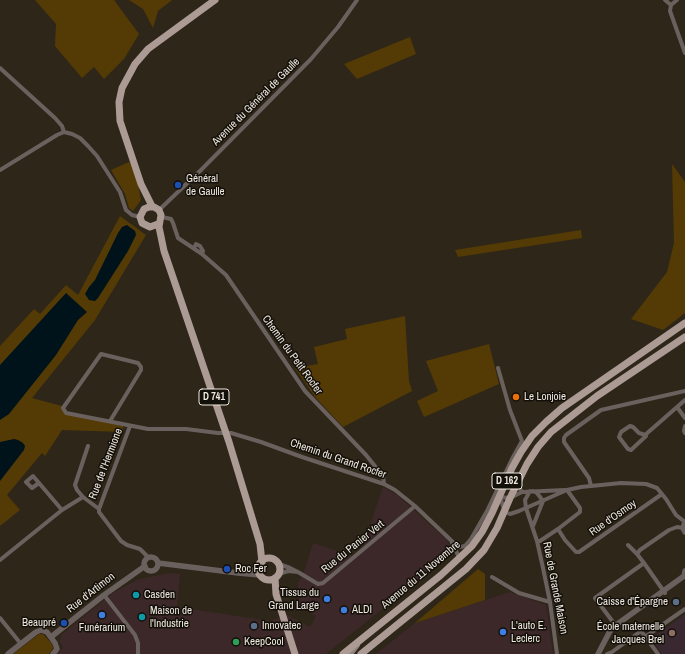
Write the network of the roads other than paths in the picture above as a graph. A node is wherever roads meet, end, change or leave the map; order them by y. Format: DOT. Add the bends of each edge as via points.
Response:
graph roads {
  1 [pos="215,0"];
  2 [pos="357,0"];
  3 [pos="665,0"];
  4 [pos="677,0"];
  5 [pos="671,5"];
  6 [pos="685,53"];
  7 [pos="0,68"];
  8 [pos="64,132"];
  9 [pos="0,170"];
  10 [pos="148,208"];
  11 [pos="159,210"];
  12 [pos="140,217"];
  13 [pos="162,217"];
  14 [pos="158,224"];
  15 [pos="150,227"];
  16 [pos="164,251"];
  17 [pos="685,323"];
  18 [pos="685,337"];
  19 [pos="498,368"];
  20 [pos="685,391"];
  21 [pos="685,400"];
  22 [pos="677,407"];
  23 [pos="685,418"];
  24 [pos="110,421"];
  25 [pos="130,426"];
  26 [pos="685,426"];
  27 [pos="226,433"];
  28 [pos="685,433"];
  29 [pos="645,435"];
  30 [pos="88,446"];
  31 [pos="39,483"];
  32 [pos="384,484"];
  33 [pos="517,484"];
  34 [pos="591,486"];
  35 [pos="567,490"];
  36 [pos="532,491"];
  37 [pos="522,492"];
  38 [pos="662,494"];
  39 [pos="498,496"];
  40 [pos="82,497"];
  41 [pos="510,498"];
  42 [pos="543,501"];
  43 [pos="415,506"];
  44 [pos="526,508"];
  45 [pos="98,509"];
  46 [pos="62,510"];
  47 [pos="505,512"];
  48 [pos="685,526"];
  49 [pos="533,527"];
  50 [pos="558,529"];
  51 [pos="450,539"];
  52 [pos="537,541"];
  53 [pos="260,544"];
  54 [pos="628,544"];
  55 [pos="637,554"];
  56 [pos="148,558"];
  57 [pos="270,559"];
  58 [pos="460,559"];
  59 [pos="0,560"];
  60 [pos="158,563"];
  61 [pos="644,563"];
  62 [pos="261,564"];
  63 [pos="279,564"];
  64 [pos="145,566"];
  65 [pos="685,571"];
  66 [pos="298,572"];
  67 [pos="238,574"];
  68 [pos="260,575"];
  69 [pos="277,576"];
  70 [pos="492,577"];
  71 [pos="266,579"];
  72 [pos="665,592"];
  73 [pos="276,594"];
  74 [pos="104,595"];
  75 [pos="550,602"];
  76 [pos="685,609"];
  77 [pos="0,618"];
  78 [pos="616,625"];
  79 [pos="51,637"];
  80 [pos="645,637"];
  81 [pos="363,638"];
  82 [pos="21,644"];
  83 [pos="8,654"];
  84 [pos="53,654"];
  85 [pos="138,654"];
  86 [pos="294,654"];
  87 [pos="343,654"];
  88 [pos="350,654"];
  89 [pos="361,654"];
  90 [pos="557,654"];
  91 [pos="598,654"];
  92 [pos="606,654"];
  93 [pos="658,654"];
  1 -- 10 [label="main road" via="148,49 135,64 122,88 119,102 120,121"];
  2 -- 11 [label="street, Avenue du Général de Gaulle" via="311,59"];
  3 -- 5 [label="street"];
  4 -- 5 [label="street"];
  5 -- 6 [label="street" via="670,11"];
  7 -- 8 [label="street" via="55,118"];
  8 -- 9 [label="street"];
  8 -- 12 [label="street" via="80,138 97,156 120,192 126,210"];
  10 -- 11 [label="main road"];
  10 -- 12 [label="main road"];
  11 -- 13 [label="main road"];
  12 -- 15 [label="main road" via="144,225"];
  13 -- 14 [label="main road"];
  13 -- 32 [label="street, Chemin du Petit Rocfer" via="171,219 178,238 226,275 305,391 370,459 384,476"];
  14 -- 15 [label="main road"];
  14 -- 16 [label="main road, D 741"];
  15 -- 16 [label="main road, D 741"];
  16 -- 27 [label="main road, D 741"];
  17 -- 39 [label="main road, Avenue du 11 Novembre / D 162" via="562,408 546,422 521,452"];
  18 -- 33 [label="main road, Avenue du 11 Novembre / D 162" via="597,396 551,432 538,447"];
  19 -- 39 [label="street" via="522,442 512,459"];
  20 -- 34 [label="street" via="601,410 566,435 564,442 589,478"];
  21 -- 22 [label="street"];
  22 -- 23 [label="street"];
  22 -- 29 [label="street"];
  24 -- 24 [label="street, Chemin du Grand Rocfer" via="141,367 138,363 101,354 63,408 66,413"];
  24 -- 25 [label="street, Chemin du Grand Rocfer"];
  25 -- 27 [label="street, Chemin du Grand Rocfer"];
  25 -- 45 [label="street, Rue de l'Hermione"];
  26 -- 28 [label="street"];
  27 -- 32 [label="street, Chemin du Grand Rocfer" via="261,442"];
  27 -- 53 [label="main road, D 741"];
  29 -- 29 [label="street" via="631,450 619,437 621,432 630,426"];
  30 -- 40 [label="street" via="75,482 75,488"];
  31 -- 46 [label="street"];
  32 -- 43 [label="street, Chemin du Grand Rocfer"];
  33 -- 37 [label="street"];
  33 -- 41 [label="main road, Avenue du 11 Novembre / D 162"];
  34 -- 35 [label="street, Rue d'Osmoy"];
  34 -- 38 [label="street, Rue d'Osmoy" via="642,484 654,486"];
  35 -- 36 [label="street, Rue d'Osmoy"];
  35 -- 42 [label="street, Rue d'Osmoy"];
  35 -- 50 [label="street" via="580,510 579,514"];
  36 -- 37 [label="street, Rue d'Osmoy"];
  36 -- 42 [label="street" via="538,493"];
  36 -- 44 [label="street" via="525,500"];
  37 -- 41 [label="street, Rue d'Osmoy"];
  38 -- 48 [label="street, Rue d'Osmoy"];
  38 -- 50 [label="street, Rue d'Osmoy" via="579,552 572,550"];
  39 -- 41 [label="street"];
  39 -- 47 [label="street"];
  39 -- 51 [label="street" via="465,546 458,547"];
  39 -- 58 [label="main road, Avenue du 11 Novembre / D 162" via="482,532"];
  40 -- 45 [label="street"];
  40 -- 46 [label="street"];
  41 -- 47 [label="main road, Avenue du 11 Novembre / D 162"];
  42 -- 44 [label="street, Rue d'Osmoy"];
  42 -- 49 [label="street"];
  43 -- 51 [label="street, Chemin du Grand Rocfer"];
  43 -- 66 [label="street, Rue du Panier Vert" via="323,583 318,584"];
  44 -- 47 [label="street, Rue d'Osmoy" via="510,514"];
  44 -- 49 [label="street, Rue de Grande Maison"];
  45 -- 56 [label="street, Rue de l'Hermione" via="121,540 140,549"];
  46 -- 59 [label="street"];
  47 -- 89 [label="main road, Avenue du 11 Novembre / D 162" via="484,550 466,569"];
  48 -- 55 [label="street" via="669,530"];
  49 -- 52 [label="street, Rue de Grande Maison"];
  50 -- 52 [label="street"];
  51 -- 58 [label="street"];
  52 -- 75 [label="street, Rue de Grande Maison"];
  53 -- 57 [label="main road, D 741"];
  53 -- 62 [label="main road, D 741"];
  54 -- 55 [label="street"];
  55 -- 61 [label="street"];
  56 -- 60 [label="street" via="156,558"];
  56 -- 64 [label="street"];
  57 -- 62 [label="main road"];
  57 -- 63 [label="main road"];
  58 -- 81 [label="main road, Avenue du 11 Novembre / D 162"];
  60 -- 64 [label="street" via="157,568 153,570 148,570"];
  60 -- 67 [label="street"];
  61 -- 72 [label="street"];
  61 -- 78 [label="street" via="595,598"];
  62 -- 67 [label="street" via="254,570"];
  62 -- 68 [label="main road"];
  63 -- 66 [label="street, Rue du Panier Vert"];
  63 -- 69 [label="main road" via="280,571"];
  64 -- 74 [label="street, Rue d'Artimon"];
  65 -- 72 [label="street" via="684,576"];
  66 -- 69 [label="street" via="288,571"];
  67 -- 68 [label="street"];
  68 -- 71 [label="main road"];
  69 -- 71 [label="main road"];
  69 -- 73 [label="main road"];
  70 -- 75 [label="street" via="520,593"];
  71 -- 73 [label="main road"];
  72 -- 78 [label="street"];
  73 -- 86 [label="main road"];
  74 -- 79 [label="street, Rue d'Artimon"];
  74 -- 85 [label="street" via="135,635"];
  75 -- 90 [label="street, Rue de Grande Maison"];
  76 -- 80 [label="street"];
  77 -- 82 [label="street"];
  78 -- 91 [label="street"];
  79 -- 82 [label="street" via="41,630"];
  79 -- 84 [label="street" via="57,649"];
  80 -- 92 [label="street" via="641,631"];
  80 -- 93 [label="street"];
  81 -- 87 [label="main road, Avenue du 11 Novembre / D 162"];
  81 -- 88 [label="main road"];
  82 -- 83 [label="street"];
}
